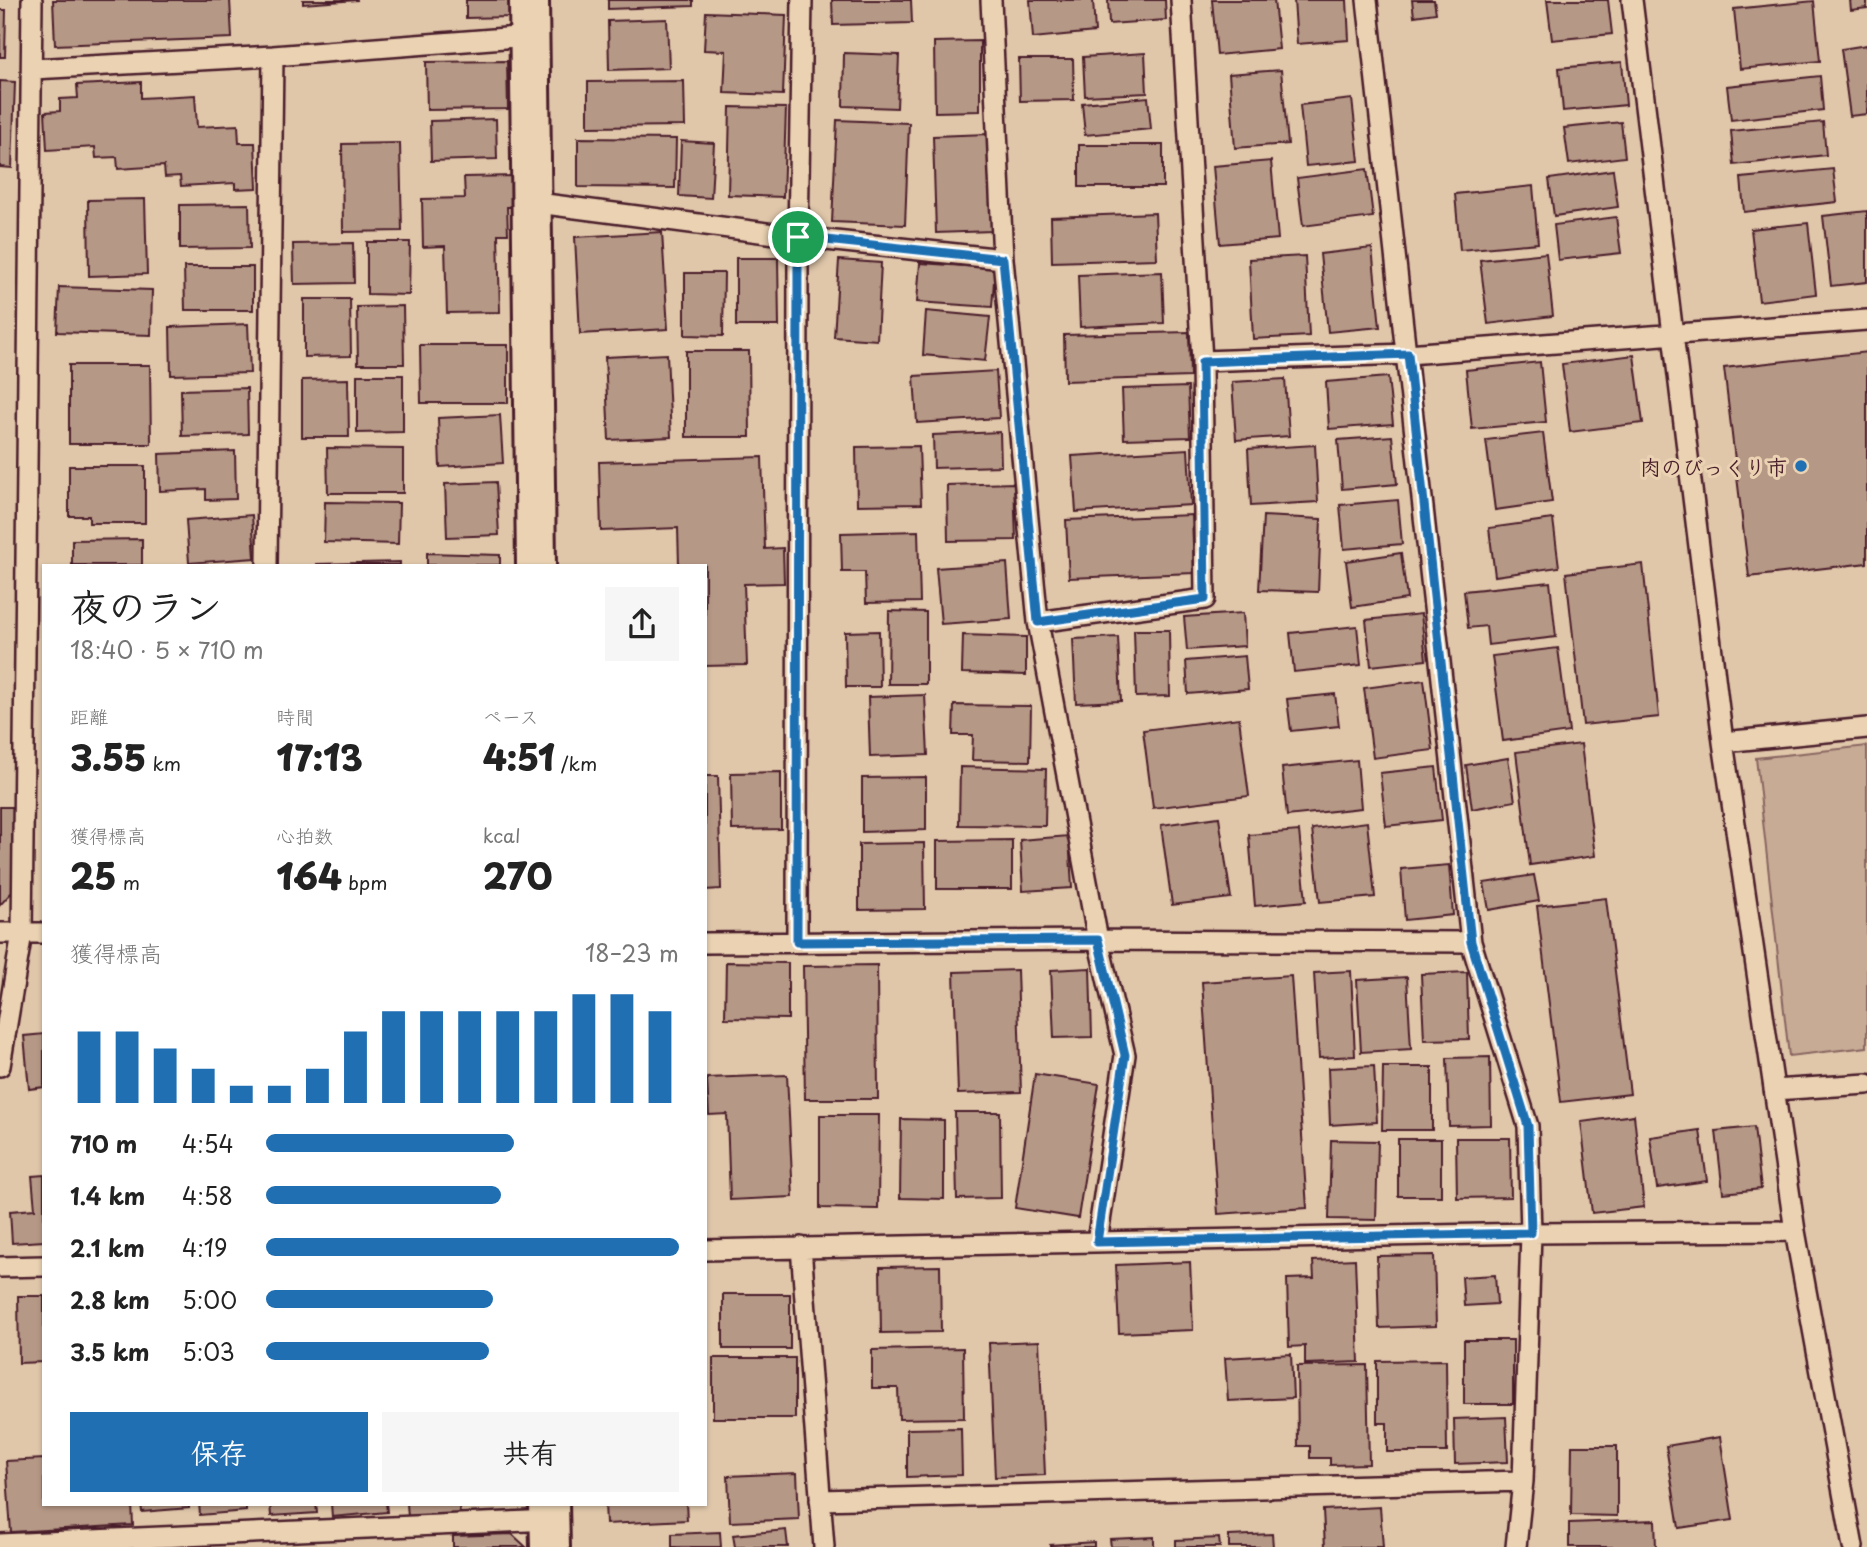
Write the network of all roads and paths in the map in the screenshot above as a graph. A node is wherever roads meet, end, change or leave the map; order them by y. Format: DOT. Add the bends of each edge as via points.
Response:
graph roads {
  1 [pos="32,0"];
  2 [pos="802,0"];
  3 [pos="991,0"];
  4 [pos="1181,0"];
  5 [pos="1367,0"];
  6 [pos="1632,0"];
  7 [pos="529,18"];
  8 [pos="273,56"];
  9 [pos="33,69"];
  10 [pos="530,202"];
  11 [pos="798,237"];
  12 [pos="1003,259"];
  13 [pos="1867,320"];
  14 [pos="1671,333"];
  15 [pos="1408,354"];
  16 [pos="1202,362"];
  17 [pos="267,564"];
  18 [pos="536,564"];
  19 [pos="1038,622"];
  20 [pos="1867,728"];
  21 [pos="1723,742"];
  22 [pos="0,933"];
  23 [pos="22,933"];
  24 [pos="42,933"];
  25 [pos="1098,940"];
  26 [pos="797,942"];
  27 [pos="1471,942"];
  28 [pos="707,943"];
  29 [pos="0,1066"];
  30 [pos="1867,1084"];
  31 [pos="1774,1090"];
  32 [pos="1795,1231"];
  33 [pos="1531,1233"];
  34 [pos="1097,1242"];
  35 [pos="801,1247"];
  36 [pos="707,1250"];
  37 [pos="42,1266"];
  38 [pos="0,1267"];
  39 [pos="1523,1481"];
  40 [pos="820,1500"];
  41 [pos="550,1523"];
  42 [pos="0,1544"];
  43 [pos="824,1547"];
  44 [pos="1516,1547"];
  45 [pos="1853,1547"];
  1 -- 9 [label="lane"];
  2 -- 11 [label="lane"];
  3 -- 12 [label="lane"];
  4 -- 16 [label="lane"];
  5 -- 15 [label="lane"];
  6 -- 14 [label="lane"];
  7 -- 8 [label="lane"];
  7 -- 10 [label="street"];
  8 -- 9 [label="lane"];
  8 -- 17 [label="lane"];
  9 -- 23 [label="lane"];
  10 -- 11 [label="lane"];
  10 -- 18 [label="street"];
  11 -- 12 [label="lane"];
  11 -- 26 [label="lane"];
  12 -- 19 [label="lane"];
  13 -- 14 [label="lane"];
  14 -- 15 [label="lane"];
  14 -- 21 [label="lane"];
  15 -- 16 [label="lane"];
  15 -- 27 [label="lane"];
  16 -- 19 [label="lane" via="1205,599"];
  19 -- 25 [label="lane"];
  20 -- 21 [label="lane"];
  21 -- 31 [label="lane"];
  22 -- 23 [label="lane"];
  23 -- 24 [label="lane"];
  23 -- 29 [label="lane"];
  25 -- 26 [label="lane"];
  25 -- 27 [label="lane"];
  25 -- 34 [label="lane" via="1125,1055"];
  26 -- 28 [label="lane"];
  27 -- 33 [label="lane" via="1528,1126"];
  30 -- 31 [label="lane"];
  31 -- 32 [label="lane"];
  32 -- 33 [label="lane"];
  32 -- 45 [label="lane"];
  33 -- 34 [label="lane"];
  33 -- 39 [label="lane"];
  34 -- 35 [label="lane"];
  35 -- 36 [label="lane"];
  35 -- 40 [label="lane"];
  37 -- 38 [label="lane"];
  39 -- 40 [label="lane"];
  39 -- 44 [label="lane"];
  40 -- 43 [label="lane"];
  41 -- 42 [label="lane"];
}
